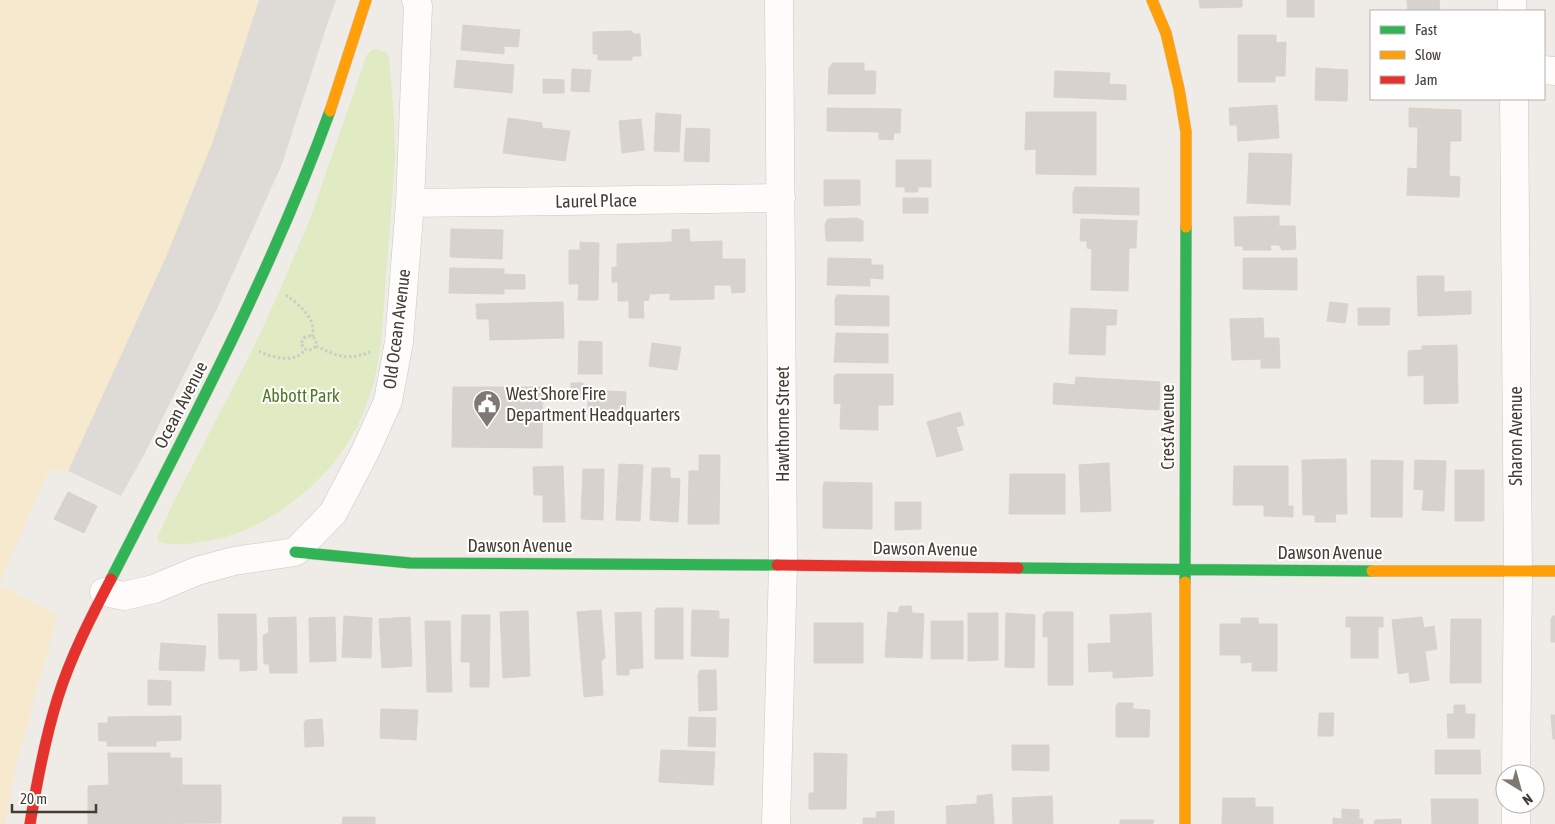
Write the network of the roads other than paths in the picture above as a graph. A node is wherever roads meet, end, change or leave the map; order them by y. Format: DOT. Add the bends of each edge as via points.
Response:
graph roads {
  1 [pos="366,0"];
  2 [pos="416,0"];
  3 [pos="1152,0"];
  4 [pos="779,12"];
  5 [pos="1514,100"];
  6 [pos="781,198"];
  7 [pos="410,203"];
  8 [pos="295,552"];
  9 [pos="784,565"];
  10 [pos="1185,570"];
  11 [pos="1518,571"];
  12 [pos="1555,571"];
  13 [pos="104,592"];
  14 [pos="1516,764"];
  15 [pos="30,824"];
  16 [pos="776,824"];
  17 [pos="1185,824"];
  1 -- 13 [label="street, Ocean Avenue" via="321,133 273,253 219,369"];
  2 -- 7 [label="street, Old Ocean Avenue"];
  3 -- 10 [label="street, Crest Avenue" via="1166,33 1180,89 1186,132"];
  4 -- 6 [label="street, Hawthorne Street"];
  5 -- 11 [label="street, Sharon Avenue"];
  6 -- 7 [label="street, Laurel Place"];
  6 -- 9 [label="street, Hawthorne Street"];
  7 -- 8 [label="street, Old Ocean Avenue" via="399,342 388,401 333,513"];
  8 -- 9 [label="street, Dawson Avenue" via="410,563"];
  8 -- 13 [label="street" via="234,561 124,596"];
  9 -- 10 [label="street, Dawson Avenue"];
  9 -- 16 [label="street, Hawthorne Street"];
  10 -- 11 [label="street, Dawson Avenue"];
  10 -- 17 [label="street, Crest Avenue"];
  11 -- 12 [label="street, Dawson Avenue"];
  11 -- 14 [label="street, Sharon Avenue"];
  13 -- 15 [label="street, Ocean Avenue" via="64,681 41,759"];
}
